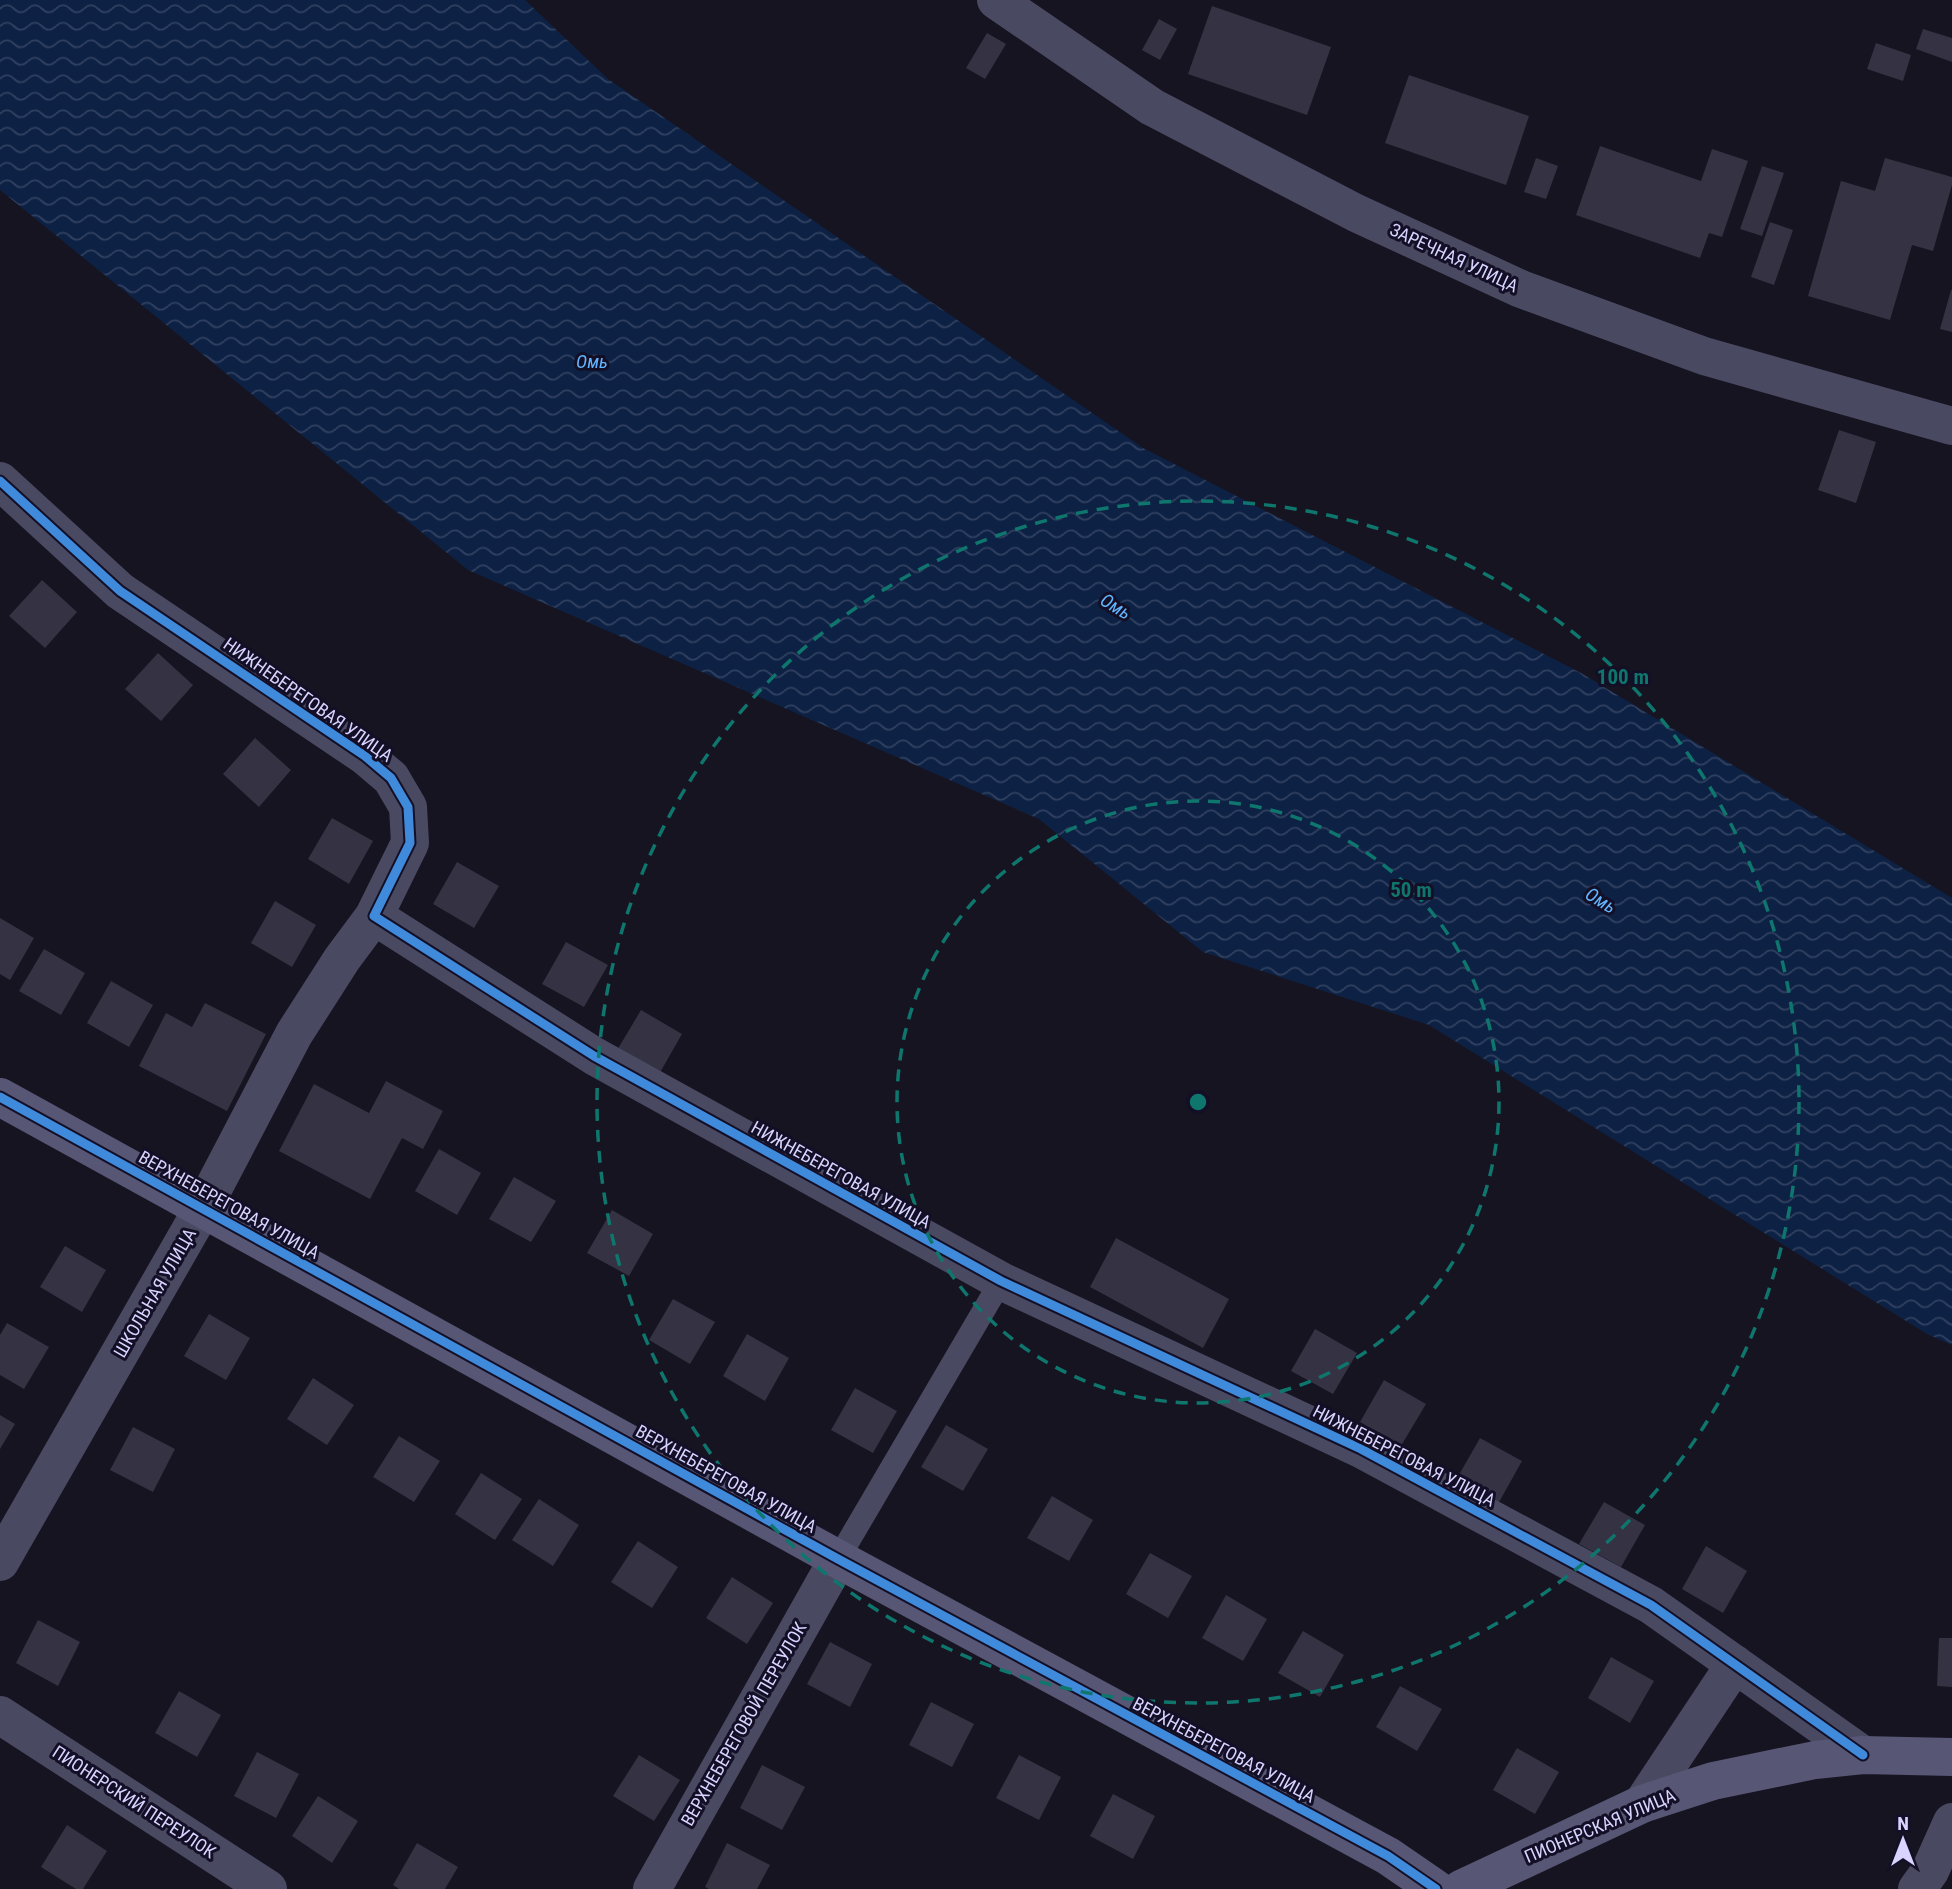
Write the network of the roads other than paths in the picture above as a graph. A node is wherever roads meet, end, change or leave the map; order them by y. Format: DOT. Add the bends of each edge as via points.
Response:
graph roads {
  1 [pos="996,0"];
  2 [pos="1952,426"];
  3 [pos="0,481"];
  4 [pos="374,916"];
  5 [pos="0,1097"];
  6 [pos="204,1208"];
  7 [pos="1001,1281"];
  8 [pos="838,1559"];
  9 [pos="0,1562"];
  10 [pos="1735,1664"];
  11 [pos="0,1715"];
  12 [pos="1863,1755"];
  13 [pos="1952,1756"];
  14 [pos="1642,1804"];
  15 [pos="1952,1822"];
  16 [pos="268,1889"];
  17 [pos="652,1889"];
  18 [pos="1436,1889"];
  19 [pos="1461,1889"];
  20 [pos="1917,1889"];
  1 -- 2 [label="street, ЗАРЕЧНАЯ УЛИЦА" via="1152,107 1356,213 1521,289 1703,356"];
  3 -- 4 [label="street, НИЖНЕБЕРЕГОВАЯ УЛИЦА" via="120,591 391,778 408,807 410,844"];
  4 -- 6 [label="street, ШКОЛЬНАЯ УЛИЦА" via="294,1034"];
  4 -- 7 [label="street, НИЖНЕБЕРЕГОВАЯ УЛИЦА" via="594,1056"];
  5 -- 6 [label="street, ВЕРХНЕБЕРЕГОВАЯ УЛИЦА"];
  6 -- 8 [label="street, ВЕРХНЕБЕРЕГОВАЯ УЛИЦА"];
  6 -- 9 [label="street, ШКОЛЬНАЯ УЛИЦА"];
  7 -- 8 [label="lane"];
  7 -- 10 [label="street, НИЖНЕБЕРЕГОВАЯ УЛИЦА" via="1361,1449 1651,1605"];
  8 -- 17 [label="street, ВЕРХНЕБЕРЕГОВОЙ ПЕРЕУЛОК"];
  8 -- 18 [label="street, ВЕРХНЕБЕРЕГОВАЯ УЛИЦА" via="1388,1857"];
  10 -- 12 [label="street, НИЖНЕБЕРЕГОВАЯ УЛИЦА"];
  10 -- 14 [label="street"];
  11 -- 16 [label="street, ПИОНЕРСКИЙ ПЕРЕУЛОК"];
  12 -- 13 [label="street, ПИОНЕРСКАЯ УЛИЦА"];
  12 -- 14 [label="street, ПИОНЕРСКАЯ УЛИЦА" via="1764,1769"];
  14 -- 19 [label="street, ПИОНЕРСКАЯ УЛИЦА"];
  15 -- 20 [label="street"];
}
